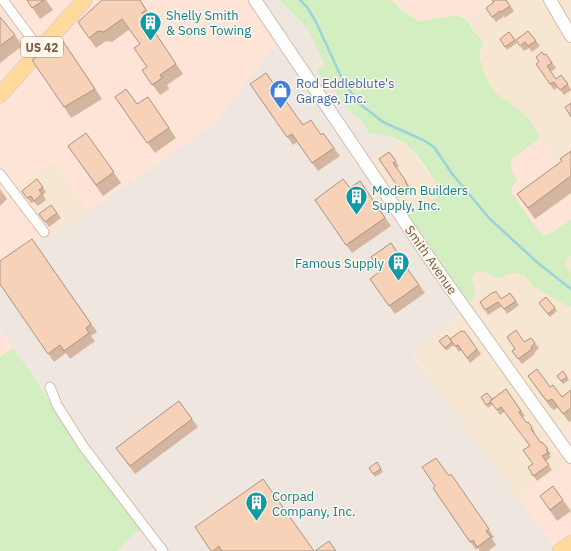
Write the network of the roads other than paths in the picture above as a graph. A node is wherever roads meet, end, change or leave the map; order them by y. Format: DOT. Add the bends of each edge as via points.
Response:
graph roads {
  1 [pos="3,0"];
  2 [pos="84,0"];
  3 [pos="255,0"];
  4 [pos="550,0"];
  5 [pos="571,36"];
  6 [pos="40,50"];
  7 [pos="0,95"];
  8 [pos="0,174"];
  9 [pos="44,232"];
  10 [pos="50,387"];
  11 [pos="571,457"];
  12 [pos="571,543"];
  13 [pos="164,551"];
  14 [pos="560,551"];
  1 -- 6 [label="street"];
  2 -- 6 [label="main road, US 42"];
  3 -- 11 [label="street, Smith Avenue" via="436,268"];
  4 -- 5 [label="street"];
  6 -- 7 [label="main road, US 42"];
  8 -- 9 [label="street"];
  10 -- 13 [label="street" via="57,405 83,446"];
  12 -- 14 [label="main road"];
}
